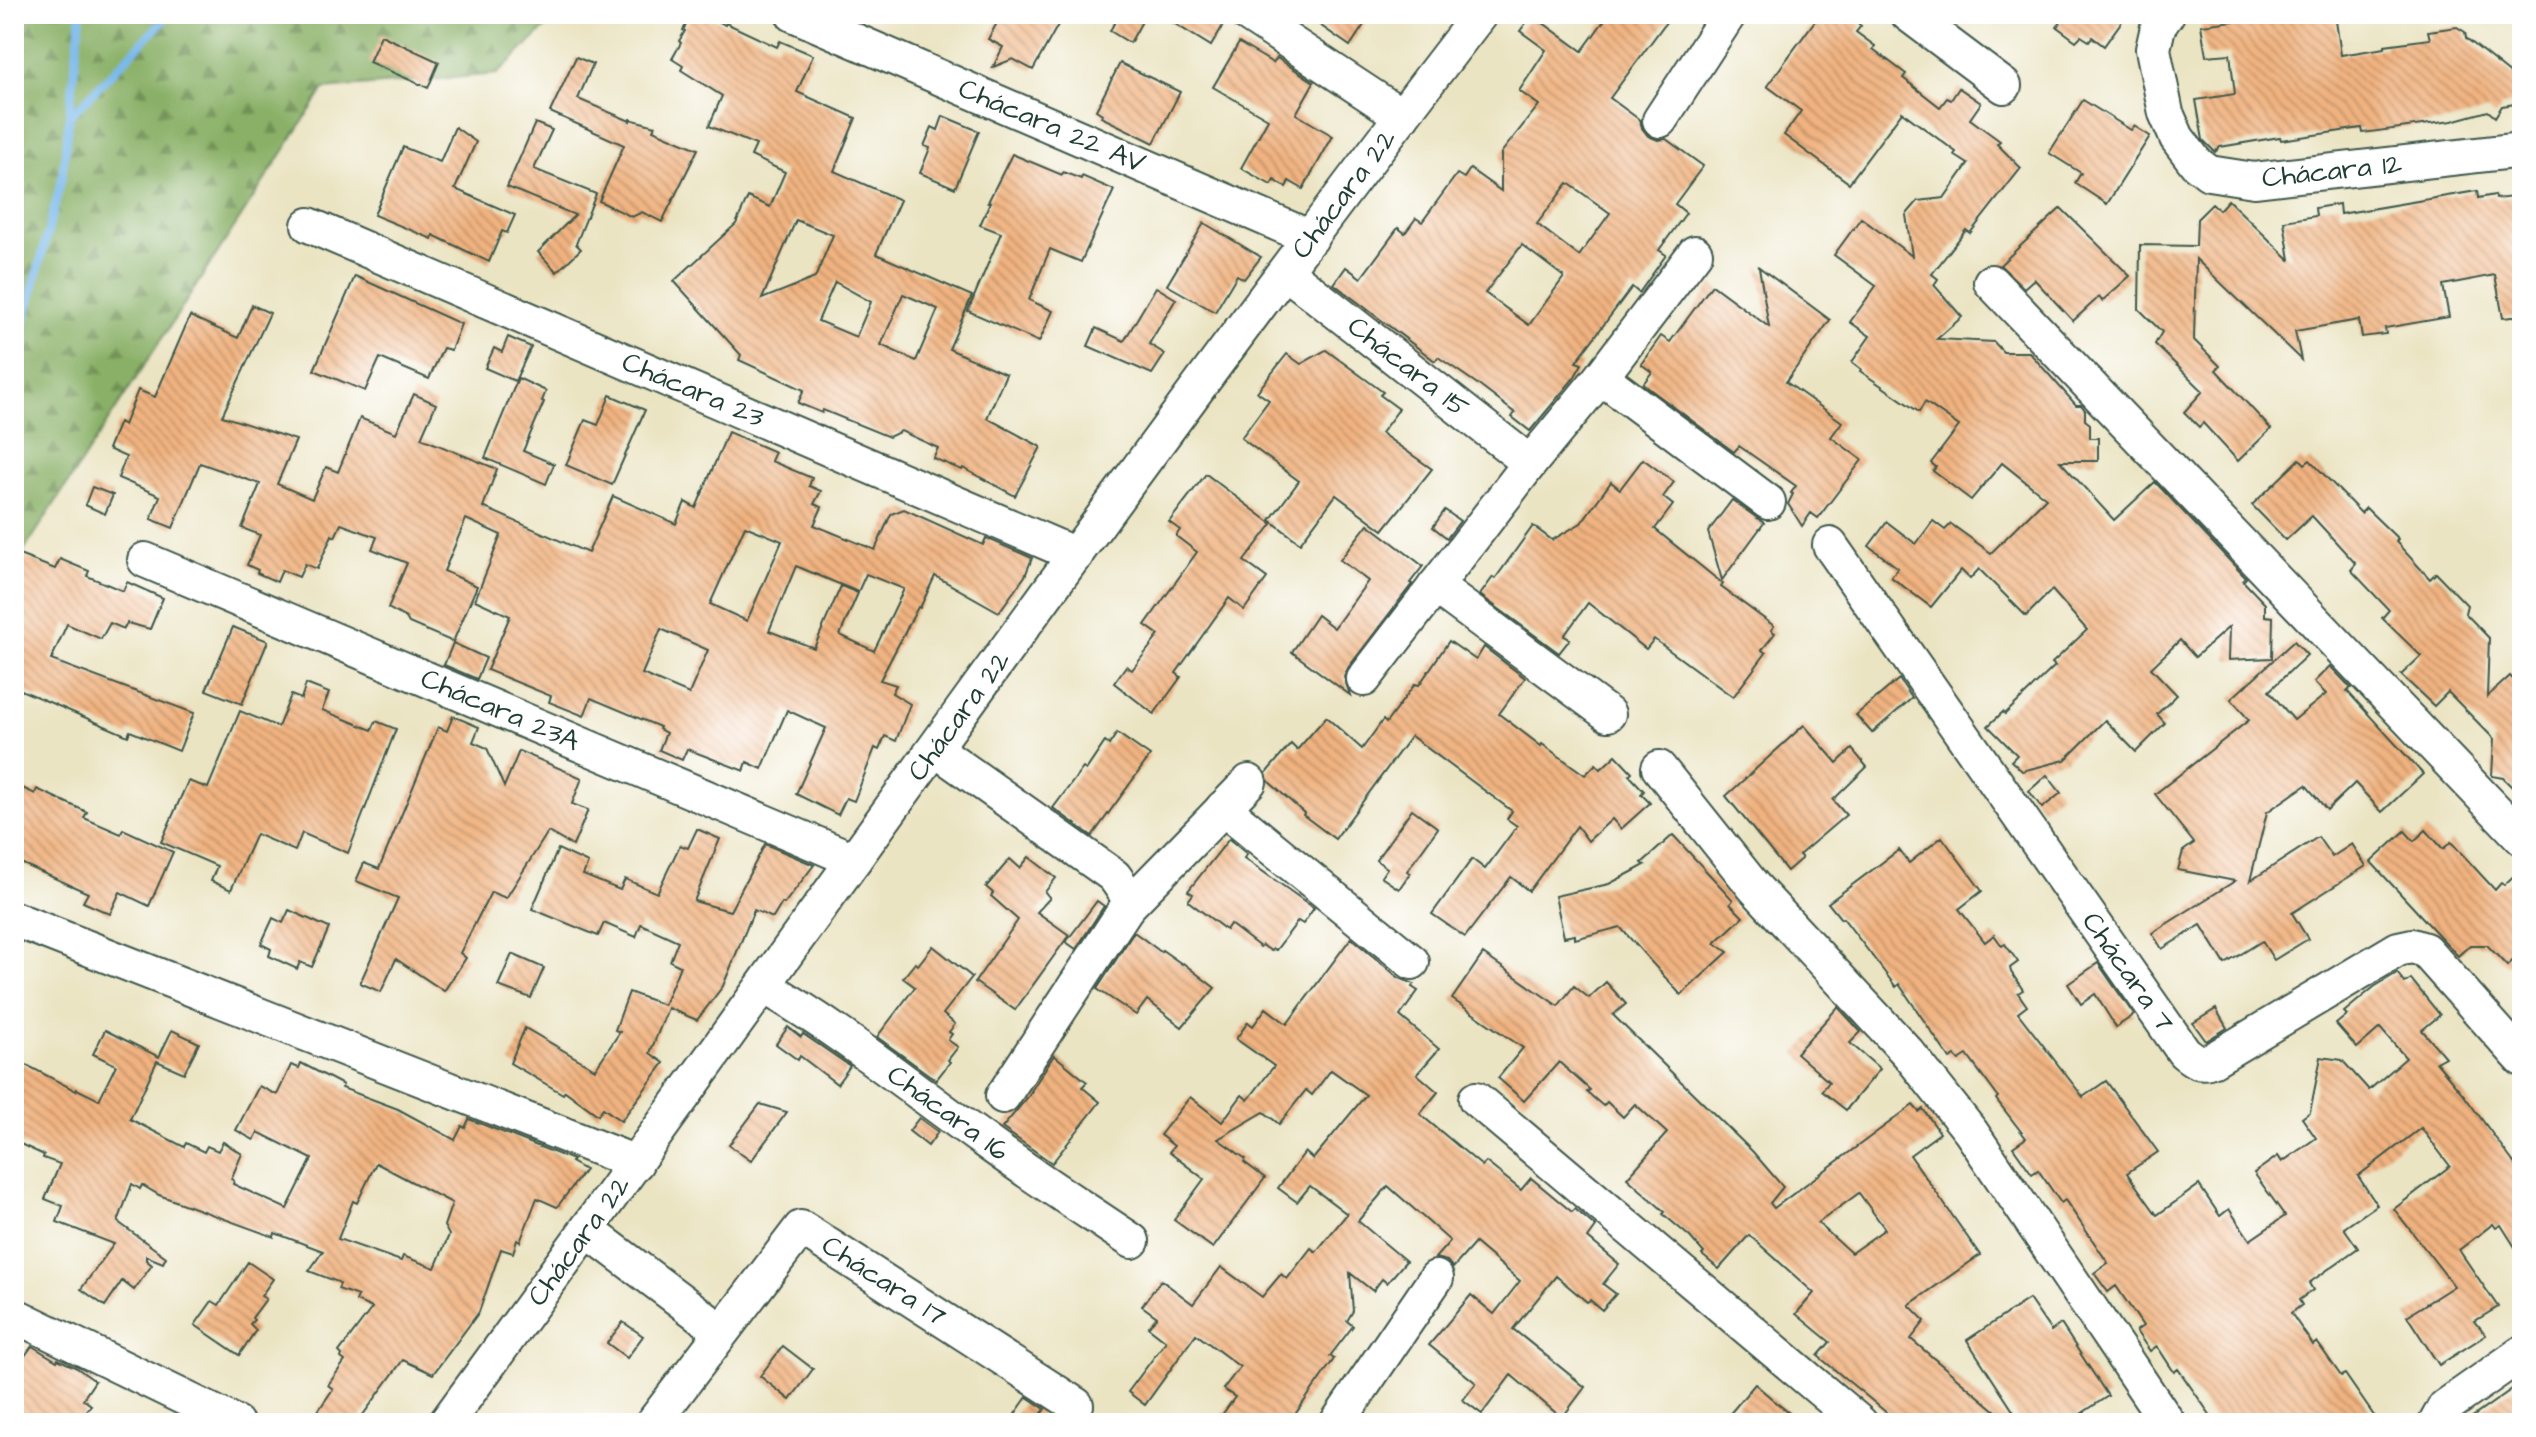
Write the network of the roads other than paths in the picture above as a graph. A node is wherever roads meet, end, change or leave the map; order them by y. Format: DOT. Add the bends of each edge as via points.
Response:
graph roads {
  1 [pos="793,14"];
  2 [pos="1247,14"];
  3 [pos="1480,14"];
  4 [pos="1729,14"];
  5 [pos="1908,14"];
  6 [pos="2162,21"];
  7 [pos="2004,86"];
  8 [pos="1402,116"];
  9 [pos="1660,120"];
  10 [pos="2522,150"];
  11 [pos="309,225"];
  12 [pos="1311,238"];
  13 [pos="1695,253"];
  14 [pos="1286,272"];
  15 [pos="1991,282"];
  16 [pos="1601,377"];
  17 [pos="1530,463"];
  18 [pos="1768,502"];
  19 [pos="1830,545"];
  20 [pos="1076,555"];
  21 [pos="145,560"];
  22 [pos="1435,586"];
  23 [pos="1364,679"];
  24 [pos="1608,714"];
  25 [pos="935,749"];
  26 [pos="1659,768"];
  27 [pos="1249,782"];
  28 [pos="1223,808"];
  29 [pos="2522,838"];
  30 [pos="854,860"];
  31 [pos="1127,907"];
  32 [pos="14,919"];
  33 [pos="1412,962"];
  34 [pos="764,986"];
  35 [pos="2522,1059"];
  36 [pos="1003,1096"];
  37 [pos="1476,1099"];
  38 [pos="636,1163"];
  39 [pos="587,1230"];
  40 [pos="1132,1241"];
  41 [pos="1436,1278"];
  42 [pos="14,1315"];
  43 [pos="721,1331"];
  44 [pos="2522,1353"];
  45 [pos="1076,1405"];
  46 [pos="2440,1415"];
  47 [pos="236,1423"];
  48 [pos="446,1423"];
  49 [pos="653,1423"];
  50 [pos="1337,1423"];
  51 [pos="1860,1423"];
  52 [pos="2168,1423"];
  1 -- 12 [label="street, Chácara 22 AV"];
  2 -- 8 [label="street"];
  3 -- 8 [label="street, Chácara 22"];
  4 -- 9 [label="street"];
  5 -- 7 [label="street"];
  6 -- 10 [label="street, Chácara 12" via="2153,49 2166,113 2177,138 2209,173 2254,180"];
  8 -- 12 [label="street, Chácara 22"];
  11 -- 20 [label="street, Chácara 23"];
  12 -- 14 [label="street, Chácara 22"];
  13 -- 16 [label="street"];
  14 -- 17 [label="street, Chácara 15"];
  14 -- 20 [label="street, Chácara 22"];
  15 -- 29 [label="street"];
  16 -- 17 [label="street"];
  16 -- 18 [label="street"];
  17 -- 22 [label="street"];
  19 -- 35 [label="street, Chácara 7" via="2195,1061 2214,1059 2398,949 2412,946 2425,950"];
  20 -- 25 [label="street, Chácara 22"];
  21 -- 30 [label="street, Chácara 23A"];
  22 -- 23 [label="street"];
  22 -- 24 [label="street"];
  25 -- 30 [label="street, Chácara 22"];
  25 -- 31 [label="street" via="1114,876 1128,896"];
  26 -- 52 [label="street" via="1754,887 1909,1054 1971,1132"];
  27 -- 28 [label="street"];
  28 -- 31 [label="street"];
  28 -- 33 [label="street"];
  30 -- 34 [label="street, Chácara 22"];
  31 -- 36 [label="street"];
  32 -- 38 [label="street"];
  34 -- 38 [label="street, Chácara 22"];
  34 -- 40 [label="street, Chácara 16"];
  37 -- 51 [label="street"];
  38 -- 39 [label="street, Chácara 22"];
  39 -- 43 [label="street"];
  39 -- 48 [label="street, Chácara 22"];
  41 -- 50 [label="street"];
  42 -- 47 [label="street"];
  43 -- 45 [label="street, Chácara 17" via="801,1228"];
  43 -- 49 [label="street, Chácara 17"];
  44 -- 46 [label="street"];
}
